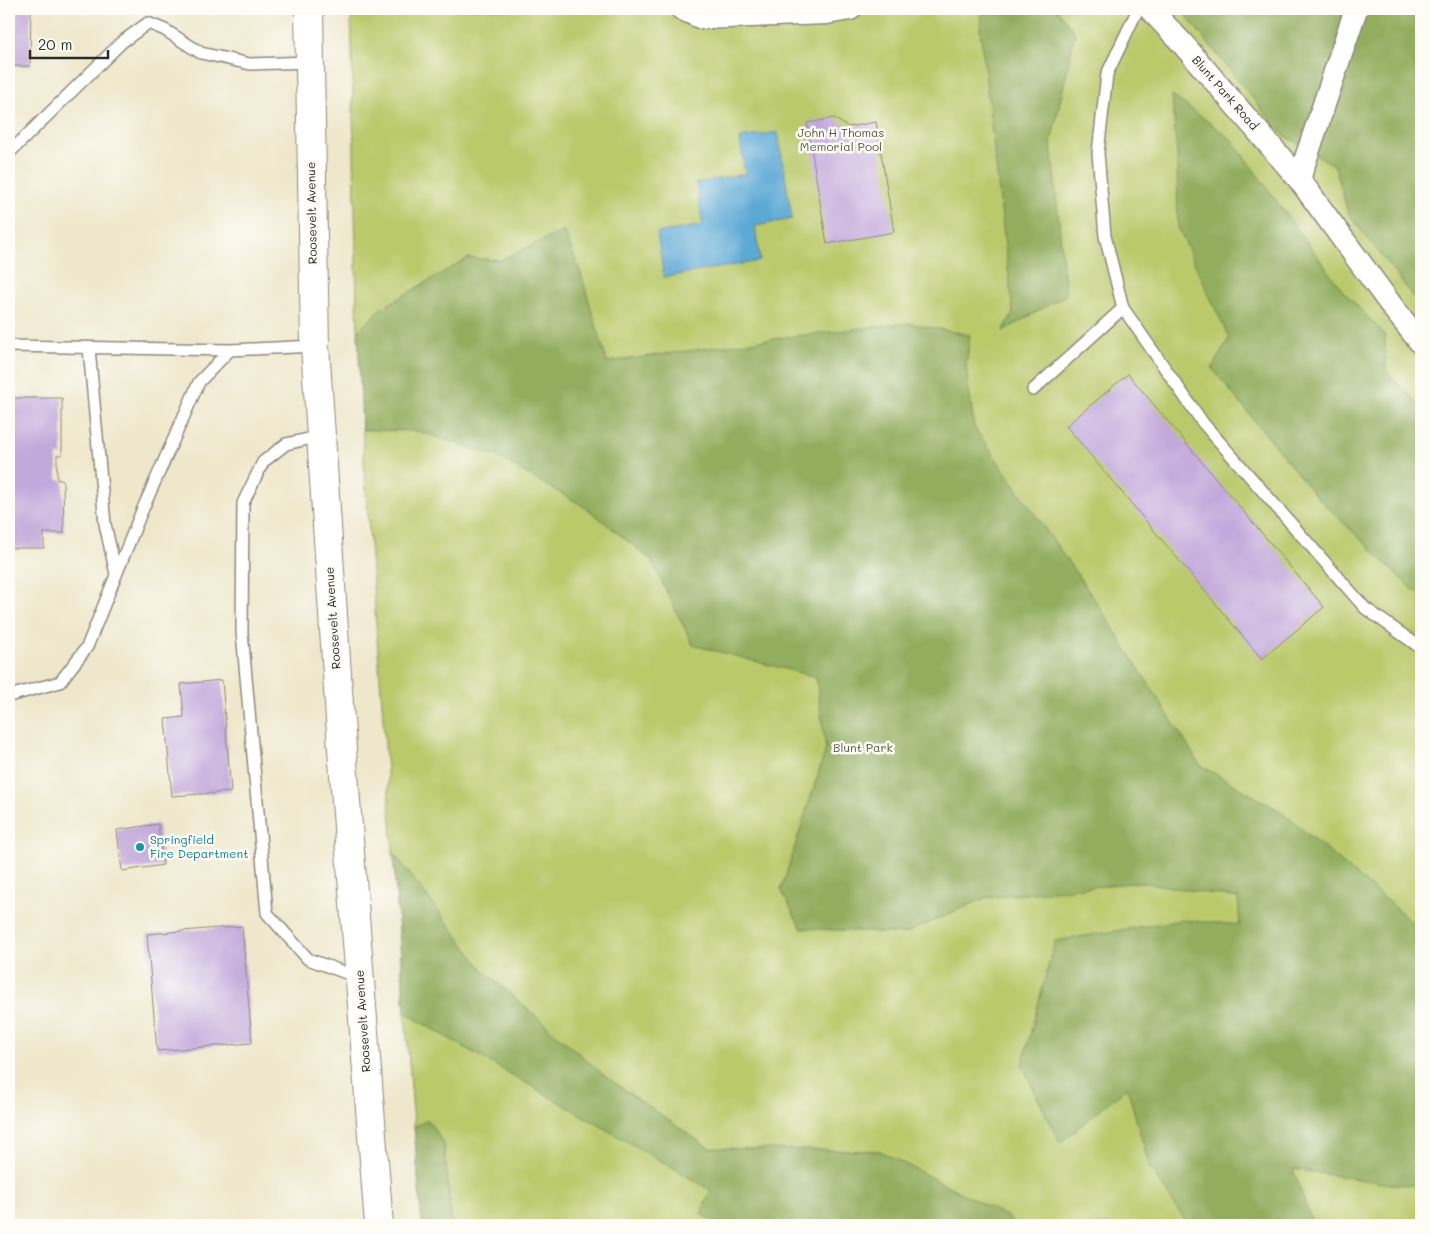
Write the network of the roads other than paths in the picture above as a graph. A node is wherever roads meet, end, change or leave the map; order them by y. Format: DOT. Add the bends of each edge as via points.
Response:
graph roads {
  1 [pos="309,9"];
  2 [pos="682,9"];
  3 [pos="850,9"];
  4 [pos="1138,9"];
  5 [pos="1150,9"];
  6 [pos="1356,9"];
  7 [pos="310,62"];
  8 [pos="9,153"];
  9 [pos="1299,179"];
  10 [pos="1123,308"];
  11 [pos="1421,343"];
  12 [pos="9,346"];
  13 [pos="314,346"];
  14 [pos="89,348"];
  15 [pos="230,350"];
  16 [pos="1033,390"];
  17 [pos="321,436"];
  18 [pos="116,574"];
  19 [pos="1421,648"];
  20 [pos="9,696"];
  21 [pos="360,978"];
  22 [pos="379,1225"];
  1 -- 7 [label="main road, Roosevelt Avenue"];
  2 -- 3 [label="street" via="702,18 828,13"];
  4 -- 10 [label="lane" via="1107,74 1098,153 1105,236"];
  5 -- 9 [label="street, Blunt Park Road"];
  6 -- 9 [label="street"];
  7 -- 8 [label="lane" via="250,64 201,53 148,23 122,42"];
  7 -- 13 [label="main road, Roosevelt Avenue"];
  9 -- 11 [label="street, Blunt Park Road"];
  10 -- 16 [label="lane"];
  10 -- 19 [label="lane" via="1203,423 1365,608"];
  12 -- 14 [label="lane"];
  13 -- 15 [label="lane"];
  13 -- 17 [label="main road, Roosevelt Avenue"];
  14 -- 15 [label="lane"];
  14 -- 18 [label="lane" via="105,524"];
  15 -- 18 [label="lane" via="199,382"];
  17 -- 21 [label="main road, Roosevelt Avenue"];
  17 -- 21 [label="lane" via="286,444 263,462 243,503 242,632 268,913 308,959"];
  18 -- 20 [label="lane" via="87,647 60,682"];
  21 -- 22 [label="main road, Roosevelt Avenue"];
}
